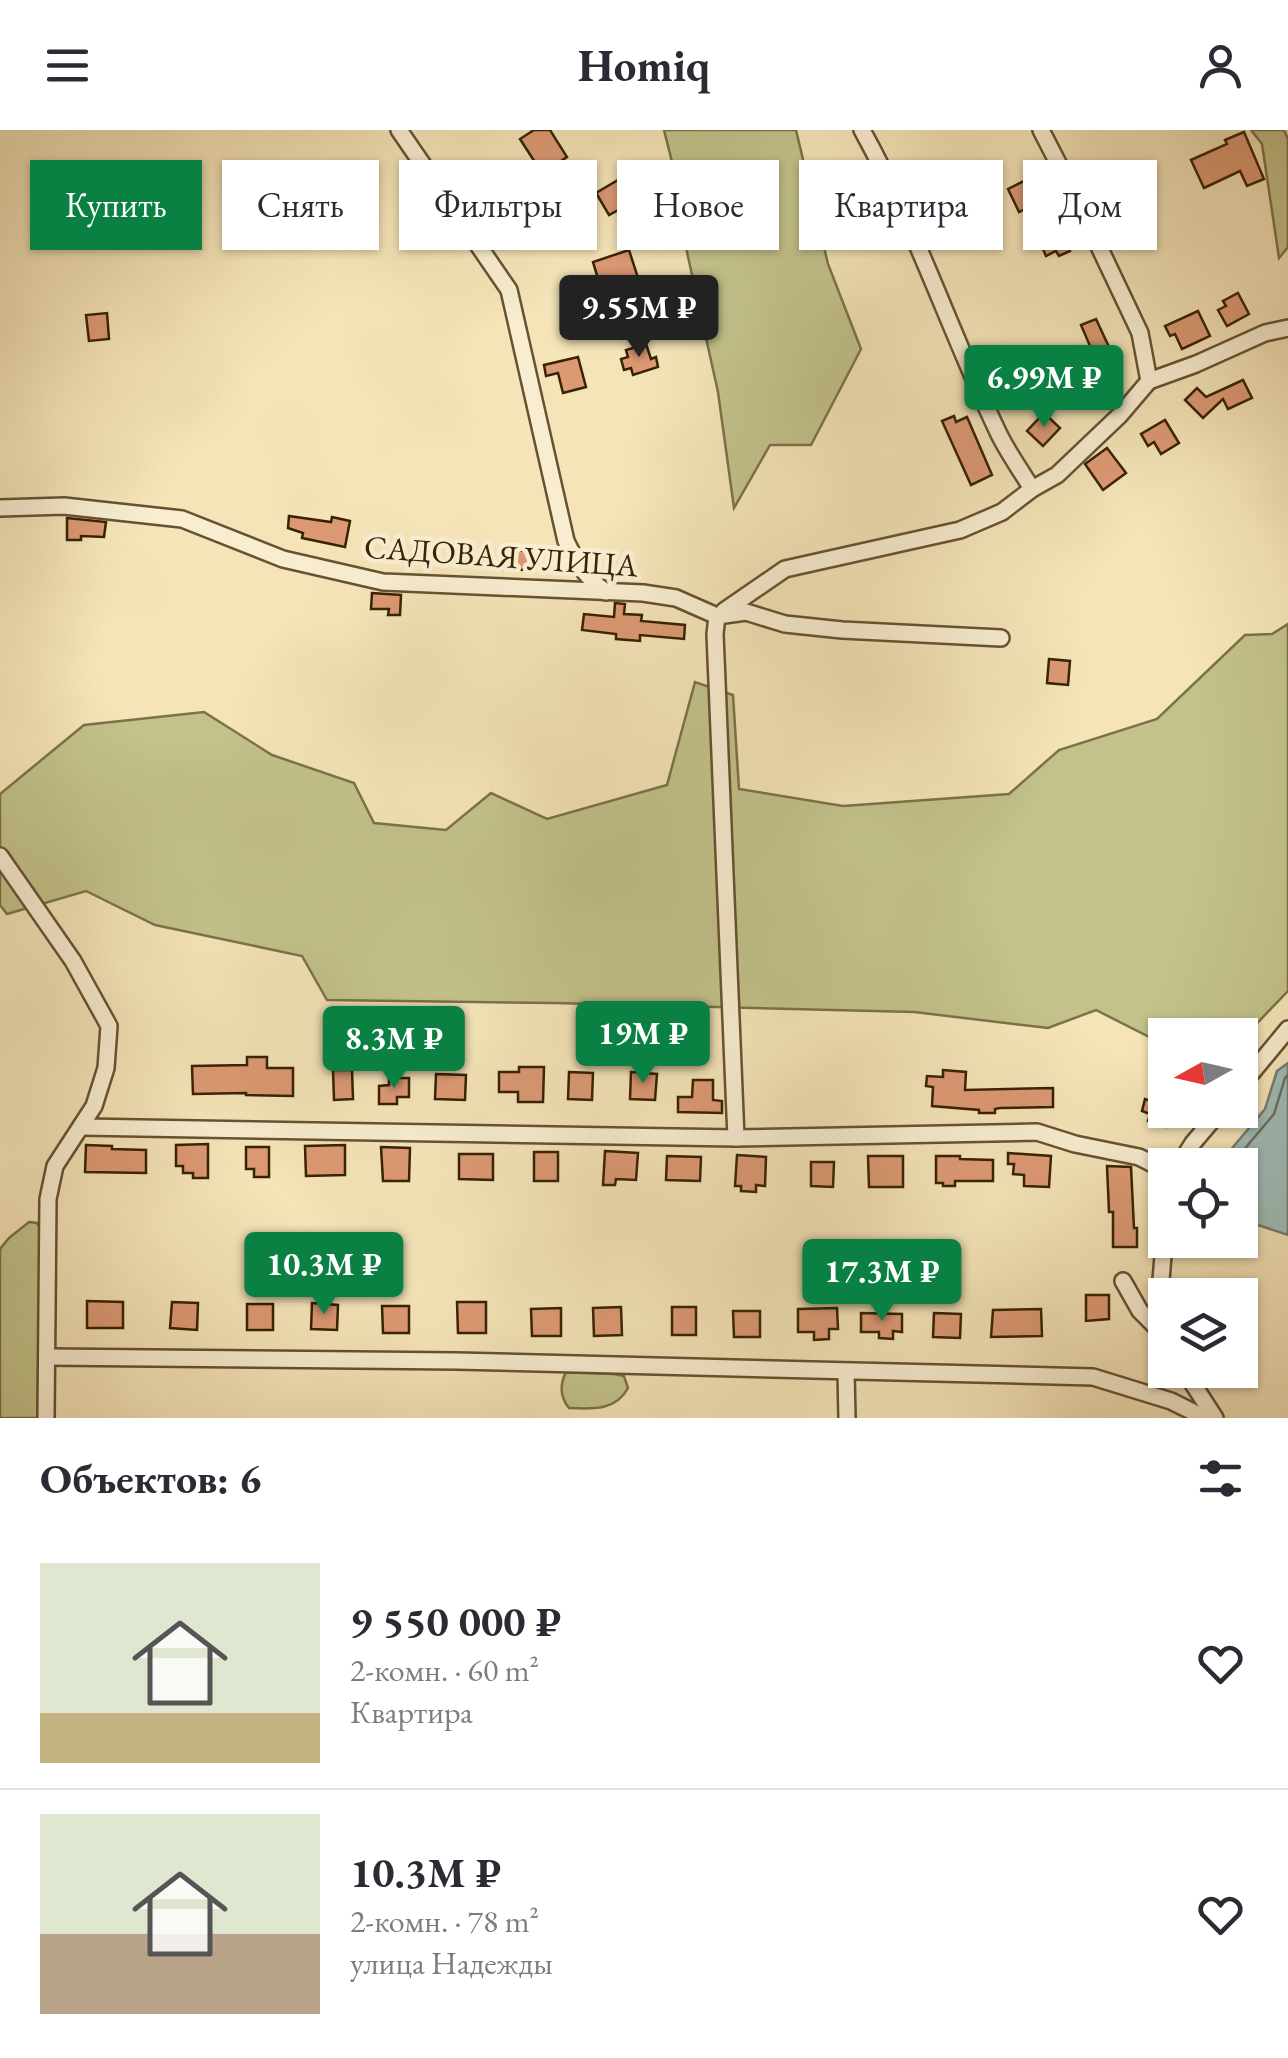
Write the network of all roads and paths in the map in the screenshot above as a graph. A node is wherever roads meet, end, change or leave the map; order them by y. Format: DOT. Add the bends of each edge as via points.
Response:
graph roads {
  1 [pos="400,130"];
  2 [pos="862,130"];
  3 [pos="1041,130"];
  4 [pos="1288,328"];
  5 [pos="1149,381"];
  6 [pos="1032,489"];
  7 [pos="0,508"];
  8 [pos="606,592"];
  9 [pos="716,616"];
  10 [pos="1001,638"];
  11 [pos="0,856"];
  12 [pos="1288,1029"];
  13 [pos="1258,1065"];
  14 [pos="82,1126"];
  15 [pos="1205,1128"];
  16 [pos="736,1138"];
  17 [pos="1190,1148"];
  18 [pos="1148,1162"];
  19 [pos="1122,1281"];
  20 [pos="1148,1319"];
  21 [pos="48,1356"];
  22 [pos="846,1372"];
  23 [pos="1196,1388"];
  24 [pos="46,1418"];
  25 [pos="847,1418"];
  26 [pos="1205,1418"];
  27 [pos="1215,1418"];
  1 -- 8 [label="street" via="509,290 566,540 577,564"];
  2 -- 6 [label="street" via="998,433"];
  3 -- 5 [label="street" via="1140,334"];
  4 -- 5 [label="street"];
  5 -- 6 [label="street" via="1057,475"];
  6 -- 9 [label="street" via="1002,512 960,530 785,569"];
  7 -- 8 [label="street, САДОВАЯ УЛИЦА" via="64,506 182,520 282,558 383,582"];
  8 -- 9 [label="street, САДОВАЯ УЛИЦА" via="676,598"];
  9 -- 10 [label="street, САДОВАЯ УЛИЦА" via="746,612 842,630"];
  9 -- 16 [label="street"];
  11 -- 14 [label="street" via="74,961 109,1026 106,1068"];
  12 -- 13 [label="street"];
  14 -- 16 [label="street"];
  14 -- 21 [label="street" via="56,1166 48,1199"];
  15 -- 17 [label="street"];
  16 -- 18 [label="street" via="1037,1132"];
  19 -- 20 [label="street"];
  21 -- 22 [label="street"];
  21 -- 24 [label="street"];
  22 -- 25 [label="street"];
  22 -- 26 [label="street" via="1093,1376"];
  23 -- 27 [label="street"];
}
